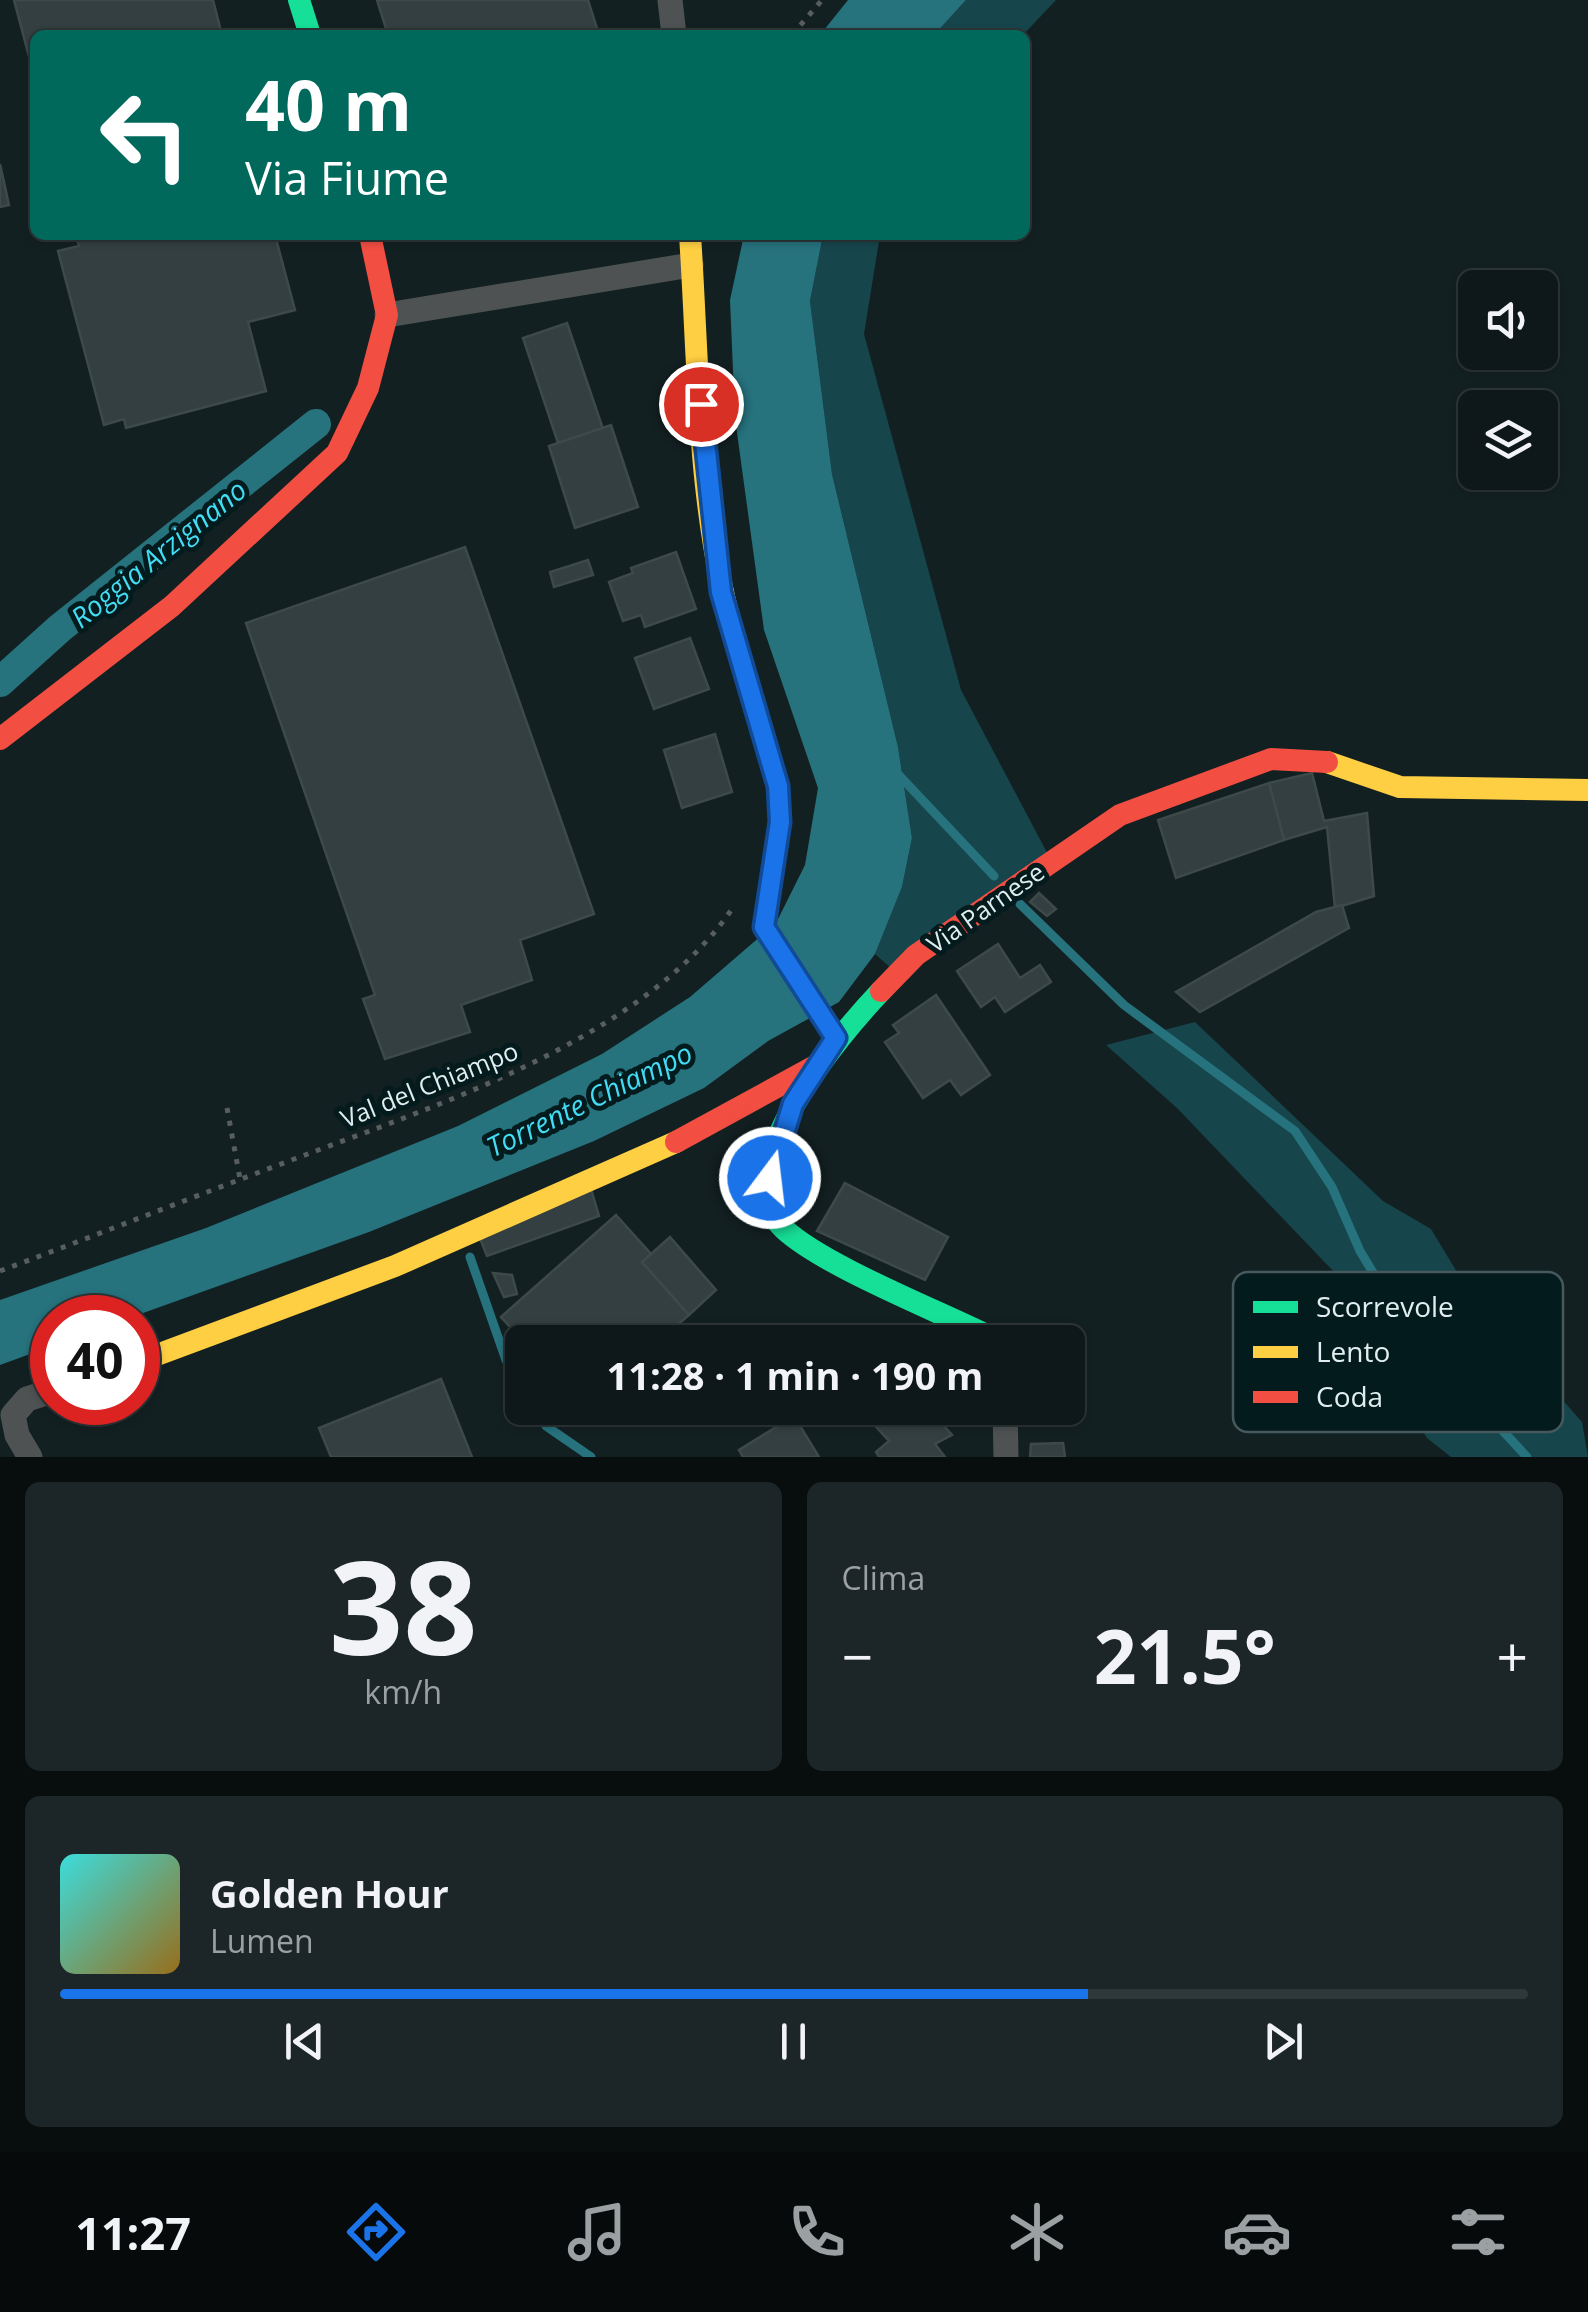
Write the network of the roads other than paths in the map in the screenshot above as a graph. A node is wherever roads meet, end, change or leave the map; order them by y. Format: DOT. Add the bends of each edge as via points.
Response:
graph roads {
  1 [pos="298,0"];
  2 [pos="670,0"];
  3 [pos="308,30"];
  4 [pos="673,30"];
  5 [pos="371,240"];
  6 [pos="690,240"];
  7 [pos="691,264"];
  8 [pos="386,315"];
  9 [pos="0,740"];
  10 [pos="1588,790"];
  11 [pos="836,1038"];
  12 [pos="820,1063"];
  13 [pos="966,1325"];
  14 [pos="160,1354"];
  15 [pos="30,1398"];
  16 [pos="1005,1425"];
  17 [pos="30,1457"];
  18 [pos="1006,1457"];
  1 -- 3 [label="street"];
  2 -- 4 [label="street"];
  5 -- 8 [label="street"];
  6 -- 7 [label="street"];
  7 -- 8 [label="street"];
  7 -- 11 [label="street" via="721,592 778,786 780,822 764,927"];
  8 -- 9 [label="street" via="368,388 337,453 172,606"];
  10 -- 11 [label="street, Via Parnese" via="1400,787 1318,759 1270,759 1120,815 916,955"];
  11 -- 12 [label="street, Via Parnese"];
  12 -- 13 [label="street, Via Parnese" via="793,1104 773,1156 767,1200 782,1228"];
  12 -- 14 [label="street" via="647,1158 395,1266"];
  15 -- 17 [label="street" via="13,1415"];
  16 -- 18 [label="street"];
}
